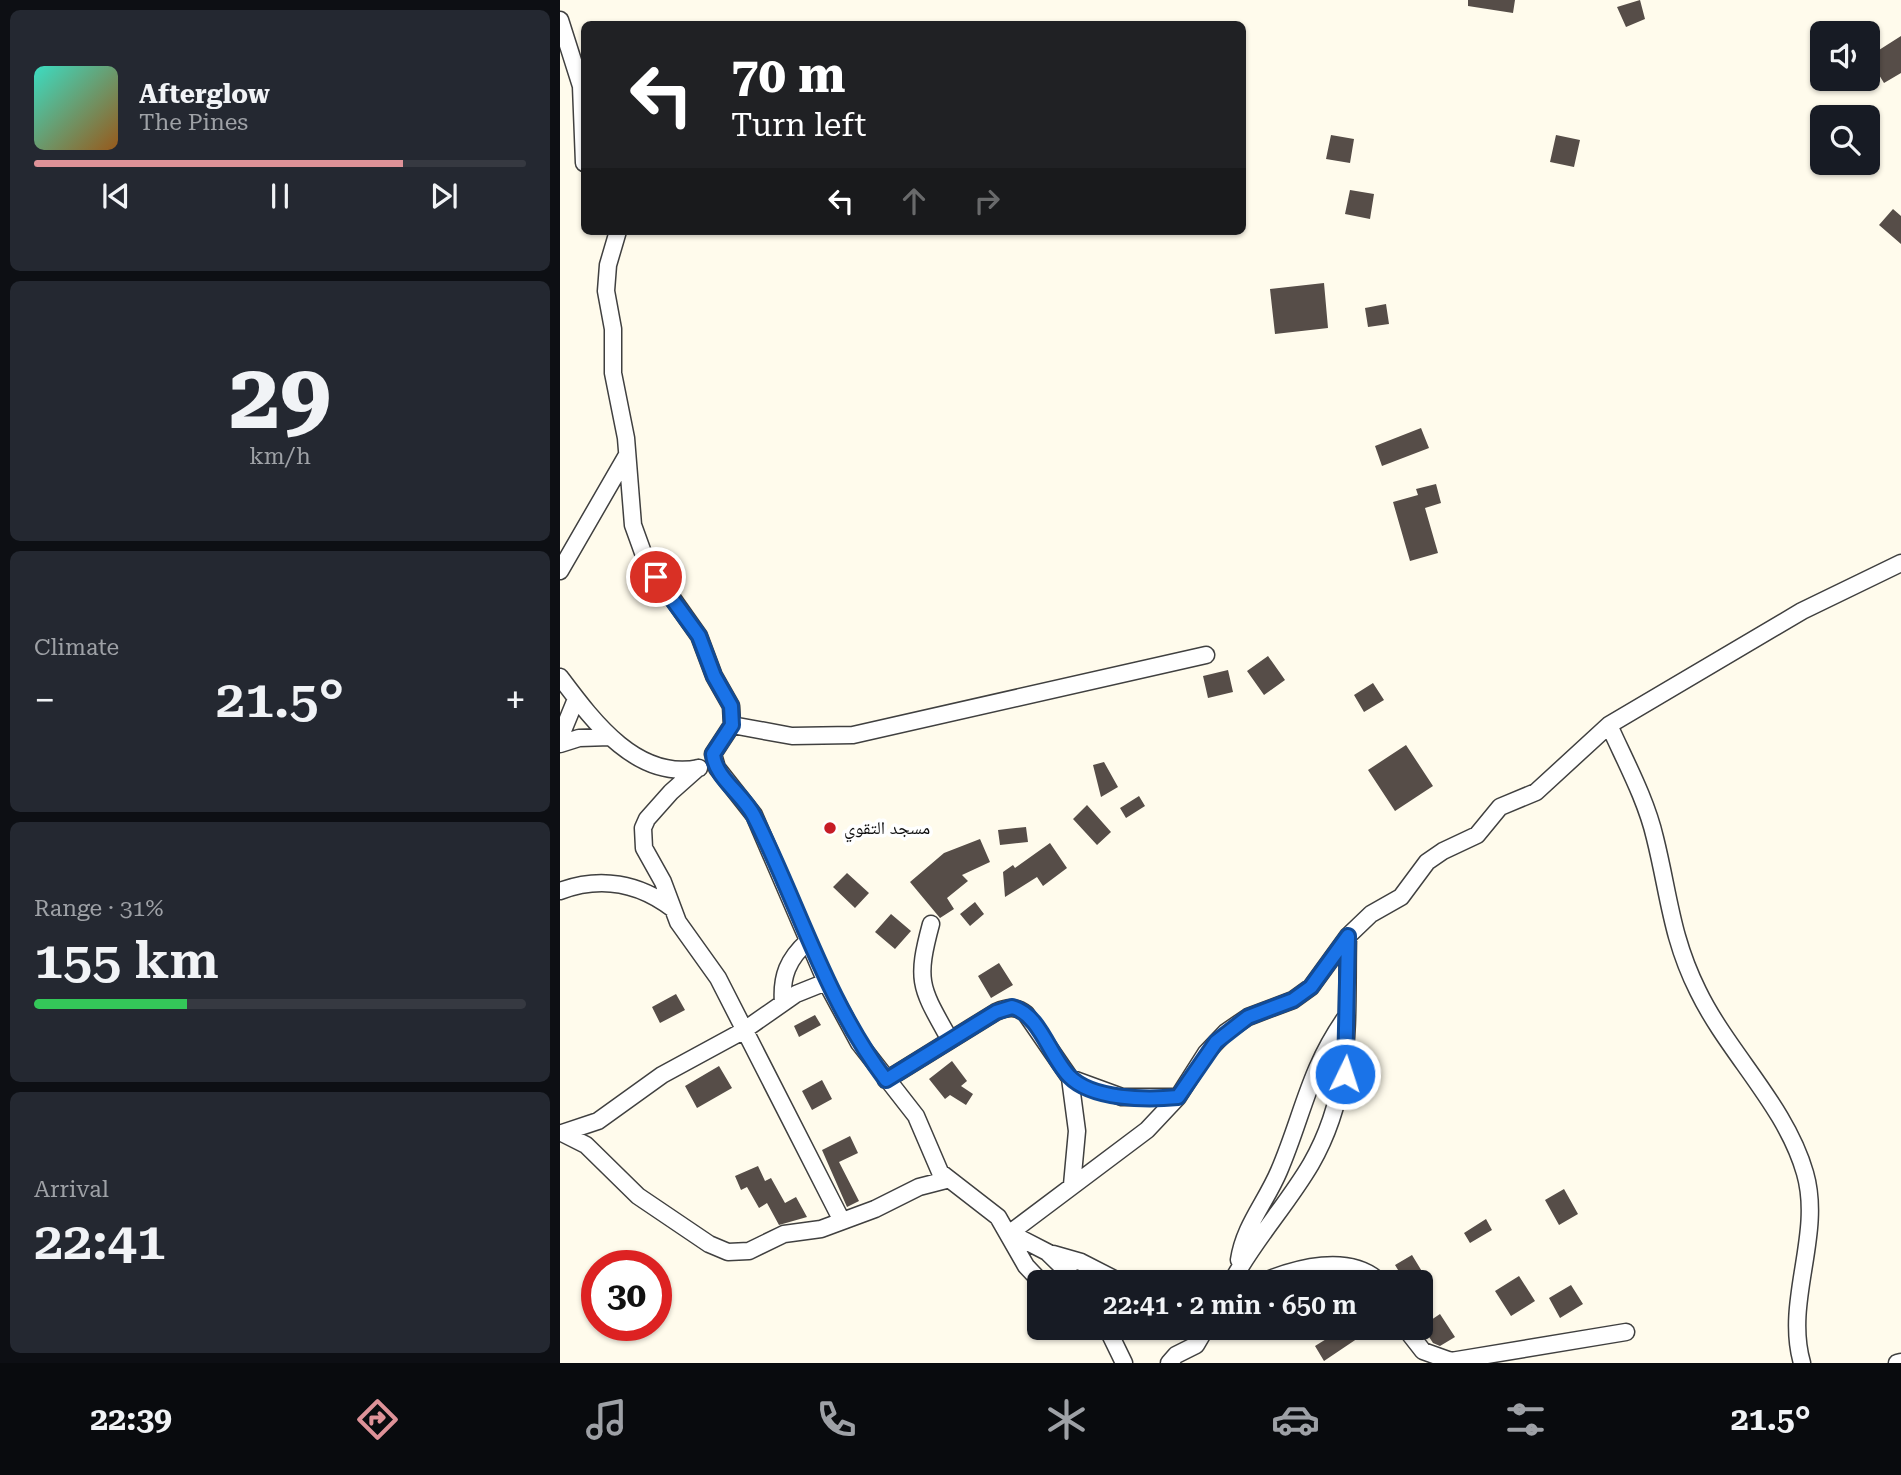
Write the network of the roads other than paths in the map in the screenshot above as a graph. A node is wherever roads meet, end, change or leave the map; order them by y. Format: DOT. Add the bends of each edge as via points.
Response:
graph roads {
  1 [pos="560,19"];
  2 [pos="581,86"];
  3 [pos="617,235"];
  4 [pos="627,455"];
  5 [pos="1901,563"];
  6 [pos="560,571"];
  7 [pos="1206,655"];
  8 [pos="560,677"];
  9 [pos="576,699"];
  10 [pos="732,725"];
  11 [pos="1609,725"];
  12 [pos="610,737"];
  13 [pos="560,738"];
  14 [pos="560,744"];
  15 [pos="714,761"];
  16 [pos="698,768"];
  17 [pos="560,891"];
  18 [pos="673,909"];
  19 [pos="931,923"];
  20 [pos="1348,936"];
  21 [pos="808,941"];
  22 [pos="826,982"];
  23 [pos="783,1003"];
  24 [pos="1346,1017"];
  25 [pos="743,1031"];
  26 [pos="950,1040"];
  27 [pos="1070,1077"];
  28 [pos="886,1080"];
  29 [pos="1178,1097"];
  30 [pos="561,1133"];
  31 [pos="946,1180"];
  32 [pos="1072,1185"];
  33 [pos="842,1220"];
  34 [pos="1010,1233"];
  35 [pos="1048,1252"];
  36 [pos="1030,1270"];
  37 [pos="1066,1270"];
  38 [pos="1097,1270"];
  39 [pos="1236,1270"];
  40 [pos="1238,1270"];
  41 [pos="1304,1270"];
  42 [pos="1364,1270"];
  43 [pos="1626,1332"];
  44 [pos="1113,1340"];
  45 [pos="1199,1340"];
  46 [pos="1414,1340"];
  47 [pos="1125,1363"];
  48 [pos="1169,1363"];
  49 [pos="1802,1363"];
  1 -- 2 [label="street"];
  3 -- 4 [label="street" via="606,291"];
  4 -- 6 [label="street"];
  4 -- 10 [label="street" via="629,507 638,544 699,636 731,706"];
  5 -- 11 [label="street" via="1802,611"];
  7 -- 10 [label="street" via="853,734 792,736"];
  8 -- 9 [label="street"];
  9 -- 12 [label="street"];
  9 -- 13 [label="street"];
  10 -- 15 [label="street" via="716,747"];
  11 -- 20 [label="street" via="1536,792 1500,807 1477,835 1427,862 1401,897 1371,914"];
  11 -- 49 [label="street" via="1651,822 1669,912 1686,965 1711,1015 1792,1140 1806,1175 1811,1212 1798,1328"];
  12 -- 14 [label="street"];
  12 -- 16 [label="street" via="664,769"];
  15 -- 16 [label="street"];
  15 -- 21 [label="street" via="754,815"];
  16 -- 18 [label="street" via="658,805 643,828 644,848"];
  17 -- 18 [label="street" via="595,882 617,883 647,892"];
  18 -- 25 [label="street" via="685,934 718,978"];
  19 -- 26 [label="street" via="920,963 921,984"];
  20 -- 24 [label="street"];
  20 -- 29 [label="street" via="1311,987 1293,1000 1248,1017 1221,1037"];
  21 -- 22 [label="street"];
  21 -- 23 [label="street" via="785,968"];
  22 -- 23 [label="street"];
  22 -- 28 [label="street" via="859,1043"];
  23 -- 25 [label="street"];
  24 -- 39 [label="street" via="1309,1083 1278,1174 1244,1237"];
  24 -- 40 [label="street" via="1345,1074 1329,1129 1300,1182"];
  25 -- 30 [label="street" via="662,1075 598,1121"];
  25 -- 33 [label="street"];
  26 -- 27 [label="street" via="1004,1009 1019,1009"];
  26 -- 28 [label="street"];
  27 -- 29 [label="street" via="1122,1097"];
  27 -- 32 [label="street" via="1077,1131"];
  28 -- 31 [label="street" via="916,1116 934,1163"];
  29 -- 32 [label="street" via="1134,1141"];
  30 -- 33 [label="street" via="586,1145 638,1196 718,1249 749,1251 784,1234 821,1229"];
  31 -- 33 [label="street" via="919,1186"];
  31 -- 34 [label="street" via="998,1217"];
  32 -- 34 [label="street"];
  34 -- 35 [label="street"];
  34 -- 36 [label="street"];
  35 -- 37 [label="street"];
  35 -- 38 [label="street"];
  41 -- 42 [label="street" via="1338,1266"];
  43 -- 46 [label="street" via="1451,1361 1423,1351"];
  44 -- 47 [label="street"];
  45 -- 48 [label="street"];
}
